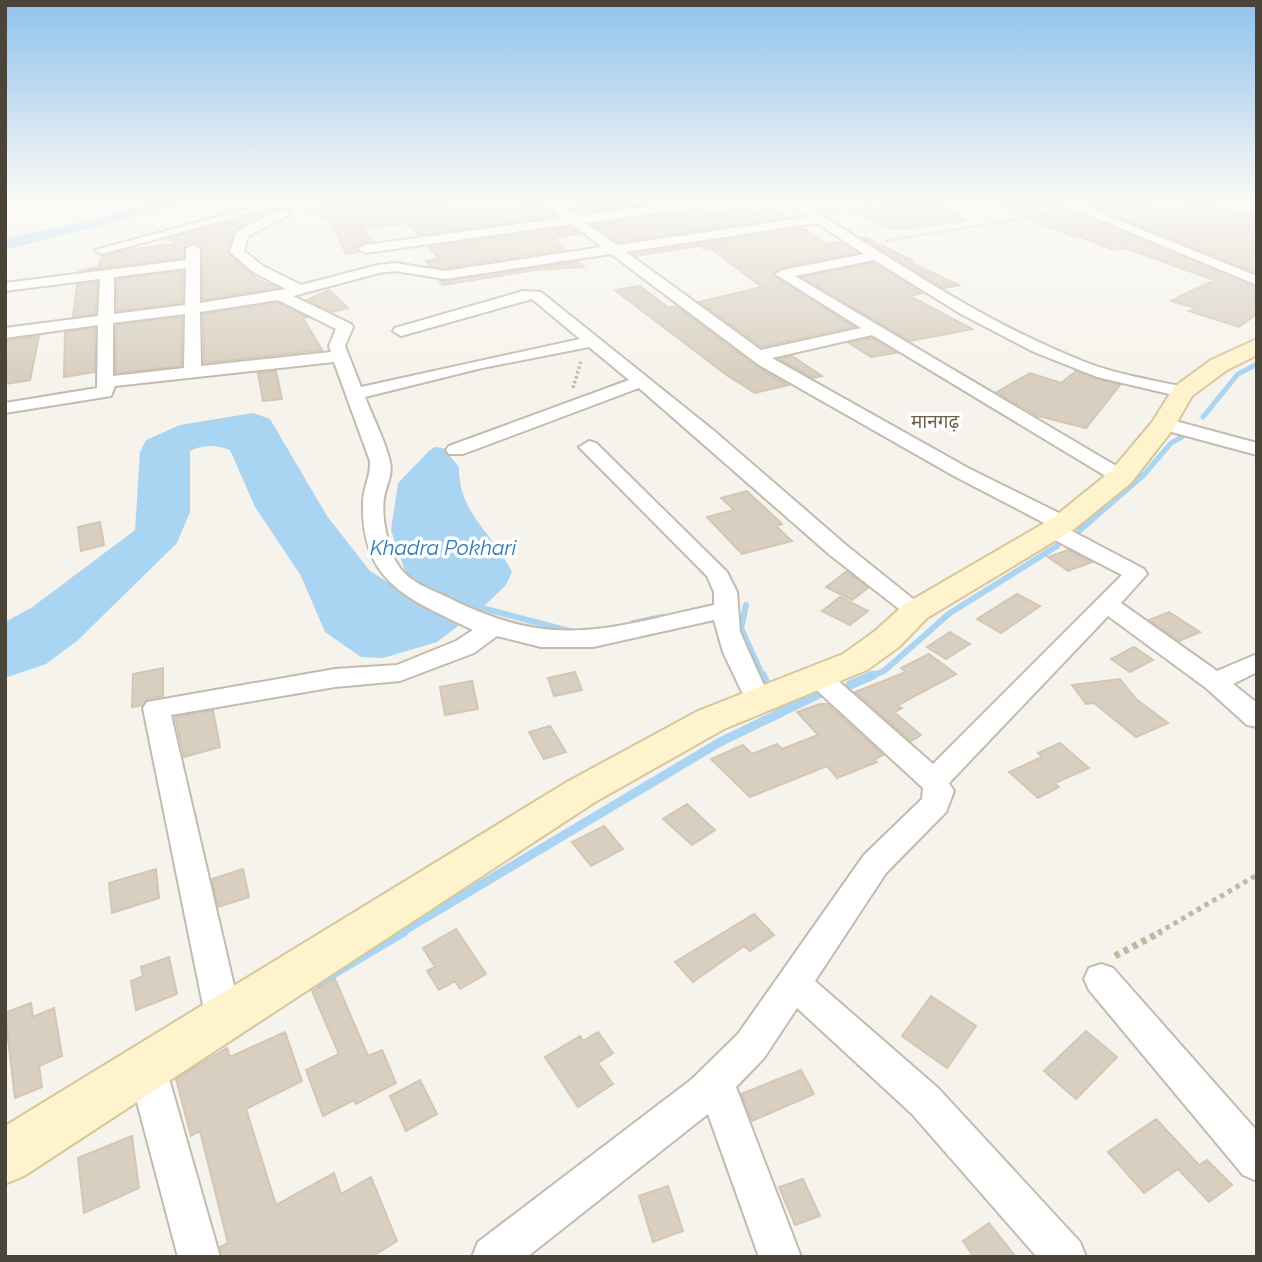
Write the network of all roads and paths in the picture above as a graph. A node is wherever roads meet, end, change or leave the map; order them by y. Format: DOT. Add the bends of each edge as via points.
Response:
graph roads {
  1 [pos="193,260"];
  2 [pos="247,260"];
  3 [pos="378,260"];
  4 [pos="546,260"];
  5 [pos="626,260"];
  6 [pos="854,260"];
  7 [pos="880,260"];
  8 [pos="1206,260"];
  9 [pos="193,263"];
  10 [pos="387,268"];
  11 [pos="107,274"];
  12 [pos="1257,281"];
  13 [pos="300,290"];
  14 [pos="6,291"];
  15 [pos="280,295"];
  16 [pos="194,309"];
  17 [pos="104,320"];
  18 [pos="873,330"];
  19 [pos="401,331"];
  20 [pos="5,333"];
  21 [pos="585,343"];
  22 [pos="1257,346"];
  23 [pos="340,356"];
  24 [pos="758,356"];
  25 [pos="192,373"];
  26 [pos="641,381"];
  27 [pos="107,383"];
  28 [pos="355,394"];
  29 [pos="572,404"];
  30 [pos="5,408"];
  31 [pos="1173,408"];
  32 [pos="589,447"];
  33 [pos="1257,449"];
  34 [pos="456,450"];
  35 [pos="1121,477"];
  36 [pos="1058,527"];
  37 [pos="1107,604"];
  38 [pos="727,610"];
  39 [pos="916,611"];
  40 [pos="487,625"];
  41 [pos="1257,662"];
  42 [pos="818,677"];
  43 [pos="1215,682"];
  44 [pos="758,701"];
  45 [pos="1257,718"];
  46 [pos="934,781"];
  47 [pos="1257,874"];
  48 [pos="1101,979"];
  49 [pos="794,984"];
  50 [pos="224,1020"];
  51 [pos="147,1068"];
  52 [pos="715,1082"];
  53 [pos="5,1157"];
  54 [pos="1257,1161"];
  55 [pos="199,1257"];
  56 [pos="493,1257"];
  57 [pos="780,1257"];
  58 [pos="1065,1257"];
  1 -- 9 [label="street"];
  2 -- 13 [label="street"];
  3 -- 10 [label="street"];
  4 -- 10 [label="street" via="445,275"];
  5 -- 24 [label="street"];
  6 -- 18 [label="street" via="782,274"];
  7 -- 31 [label="street" via="970,314"];
  8 -- 12 [label="street"];
  9 -- 11 [label="street"];
  9 -- 16 [label="street"];
  10 -- 13 [label="street"];
  11 -- 14 [label="street"];
  11 -- 17 [label="street"];
  13 -- 15 [label="street"];
  15 -- 16 [label="street"];
  15 -- 23 [label="street" via="345,327 337,346"];
  16 -- 17 [label="street"];
  16 -- 25 [label="street"];
  17 -- 20 [label="street"];
  17 -- 27 [label="street" via="102,379"];
  18 -- 24 [label="street"];
  18 -- 35 [label="street"];
  19 -- 21 [label="street" via="530,294"];
  21 -- 26 [label="street"];
  21 -- 28 [label="street"];
  21 -- 29 [label="path" via="584,357 566,397"];
  22 -- 31 [label="street" via="1219,365"];
  23 -- 25 [label="street"];
  23 -- 28 [label="street"];
  24 -- 36 [label="street"];
  25 -- 27 [label="street"];
  26 -- 29 [label="street"];
  26 -- 39 [label="street"];
  27 -- 30 [label="street" via="105,393"];
  28 -- 40 [label="street" via="380,461 373,500 376,533 387,566 402,584"];
  29 -- 34 [label="street"];
  31 -- 33 [label="street"];
  31 -- 35 [label="street"];
  32 -- 38 [label="street" via="716,572 726,587"];
  35 -- 36 [label="street"];
  36 -- 37 [label="street" via="1136,574"];
  36 -- 39 [label="street"];
  37 -- 43 [label="street"];
  37 -- 46 [label="street"];
  38 -- 40 [label="street" via="593,639 541,639"];
  38 -- 44 [label="street" via="726,626"];
  39 -- 42 [label="street" via="855,662"];
  40 -- 50 [label="street" via="465,648 400,673 335,678 156,708"];
  41 -- 43 [label="street"];
  42 -- 44 [label="street"];
  42 -- 46 [label="street"];
  43 -- 45 [label="street"];
  44 -- 50 [label="street" via="711,720 581,792"];
  46 -- 49 [label="street" via="939,791 936,804 875,864"];
  47 -- 48 [label="path" via="1195,914 1098,965"];
  48 -- 54 [label="street"];
  49 -- 52 [label="street" via="751,1046"];
  49 -- 58 [label="street" via="925,1101"];
  50 -- 51 [label="street"];
  51 -- 53 [label="street"];
  51 -- 55 [label="street"];
  52 -- 56 [label="street"];
  52 -- 57 [label="street"];
}
